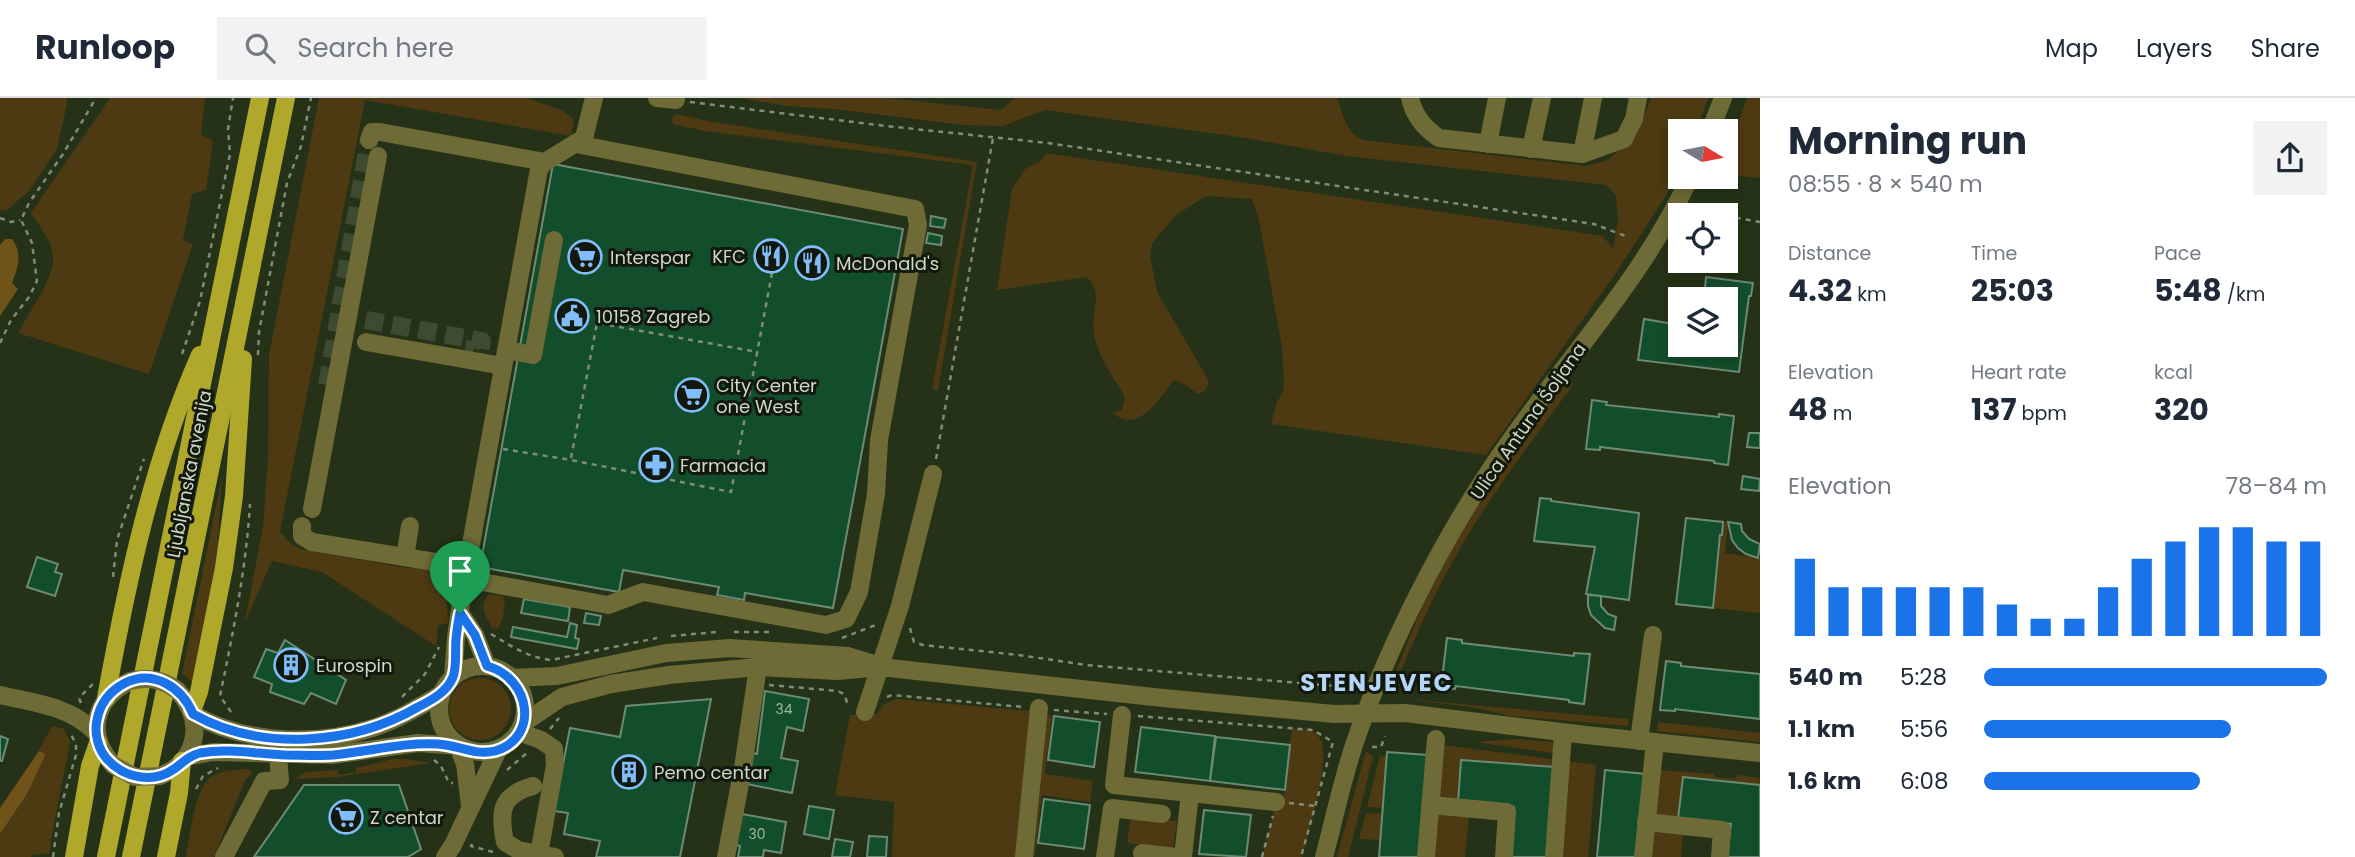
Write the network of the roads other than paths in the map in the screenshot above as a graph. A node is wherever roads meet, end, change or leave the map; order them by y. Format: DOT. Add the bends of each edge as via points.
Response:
graph roads {
  1 [pos="260,98"];
  2 [pos="286,98"];
  3 [pos="594,98"];
  4 [pos="657,98"];
  5 [pos="1410,98"];
  6 [pos="1497,98"];
  7 [pos="1542,98"];
  8 [pos="1593,98"];
  9 [pos="1639,98"];
  10 [pos="1723,98"];
  11 [pos="676,100"];
  12 [pos="1715,119"];
  13 [pos="369,140"];
  14 [pos="576,144"];
  15 [pos="1488,144"];
  16 [pos="1531,149"];
  17 [pos="1582,154"];
  18 [pos="377,156"];
  19 [pos="545,162"];
  20 [pos="1684,189"];
  21 [pos="554,240"];
  22 [pos="248,285"];
  23 [pos="214,323"];
  24 [pos="346,328"];
  25 [pos="366,342"];
  26 [pos="465,349"];
  27 [pos="504,358"];
  28 [pos="933,474"];
  29 [pos="312,509"];
  30 [pos="302,526"];
  31 [pos="410,526"];
  32 [pos="405,557"];
  33 [pos="464,583"];
  34 [pos="460,608"];
  35 [pos="1653,635"];
  36 [pos="487,666"];
  37 [pos="880,667"];
  38 [pos="757,676"];
  39 [pos="453,677"];
  40 [pos="511,678"];
  41 [pos="0,695"];
  42 [pos="441,695"];
  43 [pos="105,699"];
  44 [pos="859,708"];
  45 [pos="1039,708"];
  46 [pos="64,710"];
  47 [pos="192,713"];
  48 [pos="1366,713"];
  49 [pos="1122,715"];
  50 [pos="521,728"];
  51 [pos="1563,733"];
  52 [pos="97,738"];
  53 [pos="1436,739"];
  54 [pos="1647,741"];
  55 [pos="458,746"];
  56 [pos="498,750"];
  57 [pos="1760,752"];
  58 [pos="278,755"];
  59 [pos="184,759"];
  60 [pos="1114,785"];
  61 [pos="533,786"];
  62 [pos="1190,793"];
  63 [pos="1276,802"];
  64 [pos="1431,805"];
  65 [pos="471,806"];
  66 [pos="1112,808"];
  67 [pos="1162,814"];
  68 [pos="1646,822"];
  69 [pos="1142,853"];
  70 [pos="547,855"];
  71 [pos="74,857"];
  72 [pos="106,857"];
  73 [pos="131,857"];
  74 [pos="166,857"];
  75 [pos="225,857"];
  76 [pos="444,857"];
  77 [pos="726,857"];
  78 [pos="1024,857"];
  79 [pos="1105,857"];
  80 [pos="1176,857"];
  81 [pos="1183,857"];
  82 [pos="1324,857"];
  83 [pos="1426,857"];
  84 [pos="1504,857"];
  85 [pos="1554,857"];
  86 [pos="1643,857"];
  87 [pos="1720,857"];
  1 -- 23 [label="main road, Ljubljanska avenija"];
  2 -- 22 [label="main road, Ljubljanska avenija"];
  3 -- 14 [label="street" via="587,131"];
  4 -- 11 [label="street"];
  5 -- 15 [label="street" via="1426,130 1439,138"];
  6 -- 15 [label="street"];
  7 -- 16 [label="street"];
  8 -- 17 [label="street"];
  9 -- 17 [label="street" via="1624,139"];
  10 -- 12 [label="street"];
  13 -- 19 [label="street" via="372,132 380,132"];
  14 -- 19 [label="street"];
  14 -- 33 [label="street" via="915,209 918,225 879,440 876,494 859,592 846,619 826,625 643,592 608,605 477,581"];
  15 -- 16 [label="street"];
  16 -- 17 [label="street"];
  18 -- 24 [label="street"];
  19 -- 27 [label="street" via="539,169"];
  20 -- 48 [label="street, Ulica Antuna Šoljana" via="1651,249 1471,501 1408,616"];
  21 -- 27 [label="street" via="533,355"];
  22 -- 47 [label="main road" via="231,521"];
  22 -- 73 [label="main road, Ljubljanska avenija"];
  23 -- 43 [label="main road" via="177,411 151,492"];
  23 -- 72 [label="main road, Ljubljanska avenija"];
  24 -- 26 [label="street"];
  24 -- 29 [label="street"];
  25 -- 27 [label="street"];
  27 -- 33 [label="street"];
  28 -- 37 [label="street"];
  30 -- 32 [label="street" via="303,536 312,542"];
  31 -- 32 [label="street"];
  32 -- 34 [label="street" via="447,568"];
  33 -- 34 [label="street"];
  34 -- 36 [label="street"];
  34 -- 39 [label="street"];
  35 -- 54 [label="street"];
  36 -- 39 [label="street"];
  36 -- 40 [label="street"];
  37 -- 38 [label="street"];
  37 -- 40 [label="street" via="848,656 730,648 666,653 556,676"];
  37 -- 44 [label="street"];
  37 -- 48 [label="street" via="1163,698"];
  38 -- 50 [label="street" via="669,675 611,684 562,697"];
  38 -- 77 [label="street"];
  39 -- 42 [label="street"];
  40 -- 50 [label="street" via="523,696"];
  41 -- 46 [label="street"];
  42 -- 47 [label="street" via="348,734 313,738 232,732"];
  42 -- 55 [label="street" via="440,723"];
  43 -- 46 [label="street"];
  43 -- 47 [label="street, bridge" via="130,681 152,679 177,690"];
  43 -- 52 [label="street" via="96,722"];
  45 -- 78 [label="street"];
  46 -- 52 [label="street" via="80,718"];
  47 -- 59 [label="street" via="194,740"];
  48 -- 51 [label="street" via="1405,713"];
  48 -- 82 [label="street, Ulica Antuna Šoljana"];
  49 -- 60 [label="street"];
  50 -- 56 [label="street"];
  50 -- 70 [label="street" via="554,749"];
  51 -- 54 [label="street"];
  51 -- 85 [label="street"];
  52 -- 59 [label="street, bridge" via="113,765 135,777 160,776"];
  52 -- 71 [label="main road"];
  53 -- 64 [label="street"];
  54 -- 57 [label="street"];
  54 -- 68 [label="street"];
  55 -- 56 [label="street" via="484,753"];
  55 -- 58 [label="street" via="418,743 332,755"];
  55 -- 65 [label="street"];
  56 -- 65 [label="street"];
  58 -- 59 [label="street" via="214,751"];
  58 -- 75 [label="street" via="280,779 264,781"];
  59 -- 74 [label="main road"];
  60 -- 62 [label="street"];
  60 -- 66 [label="street"];
  61 -- 70 [label="street" via="519,790 504,803 505,842 517,850"];
  62 -- 63 [label="street"];
  62 -- 81 [label="street"];
  64 -- 83 [label="street"];
  64 -- 84 [label="street" via="1507,812"];
  65 -- 76 [label="street"];
  66 -- 67 [label="street"];
  66 -- 79 [label="street"];
  68 -- 86 [label="street"];
  68 -- 87 [label="street" via="1722,830"];
  69 -- 80 [label="street"];
}
